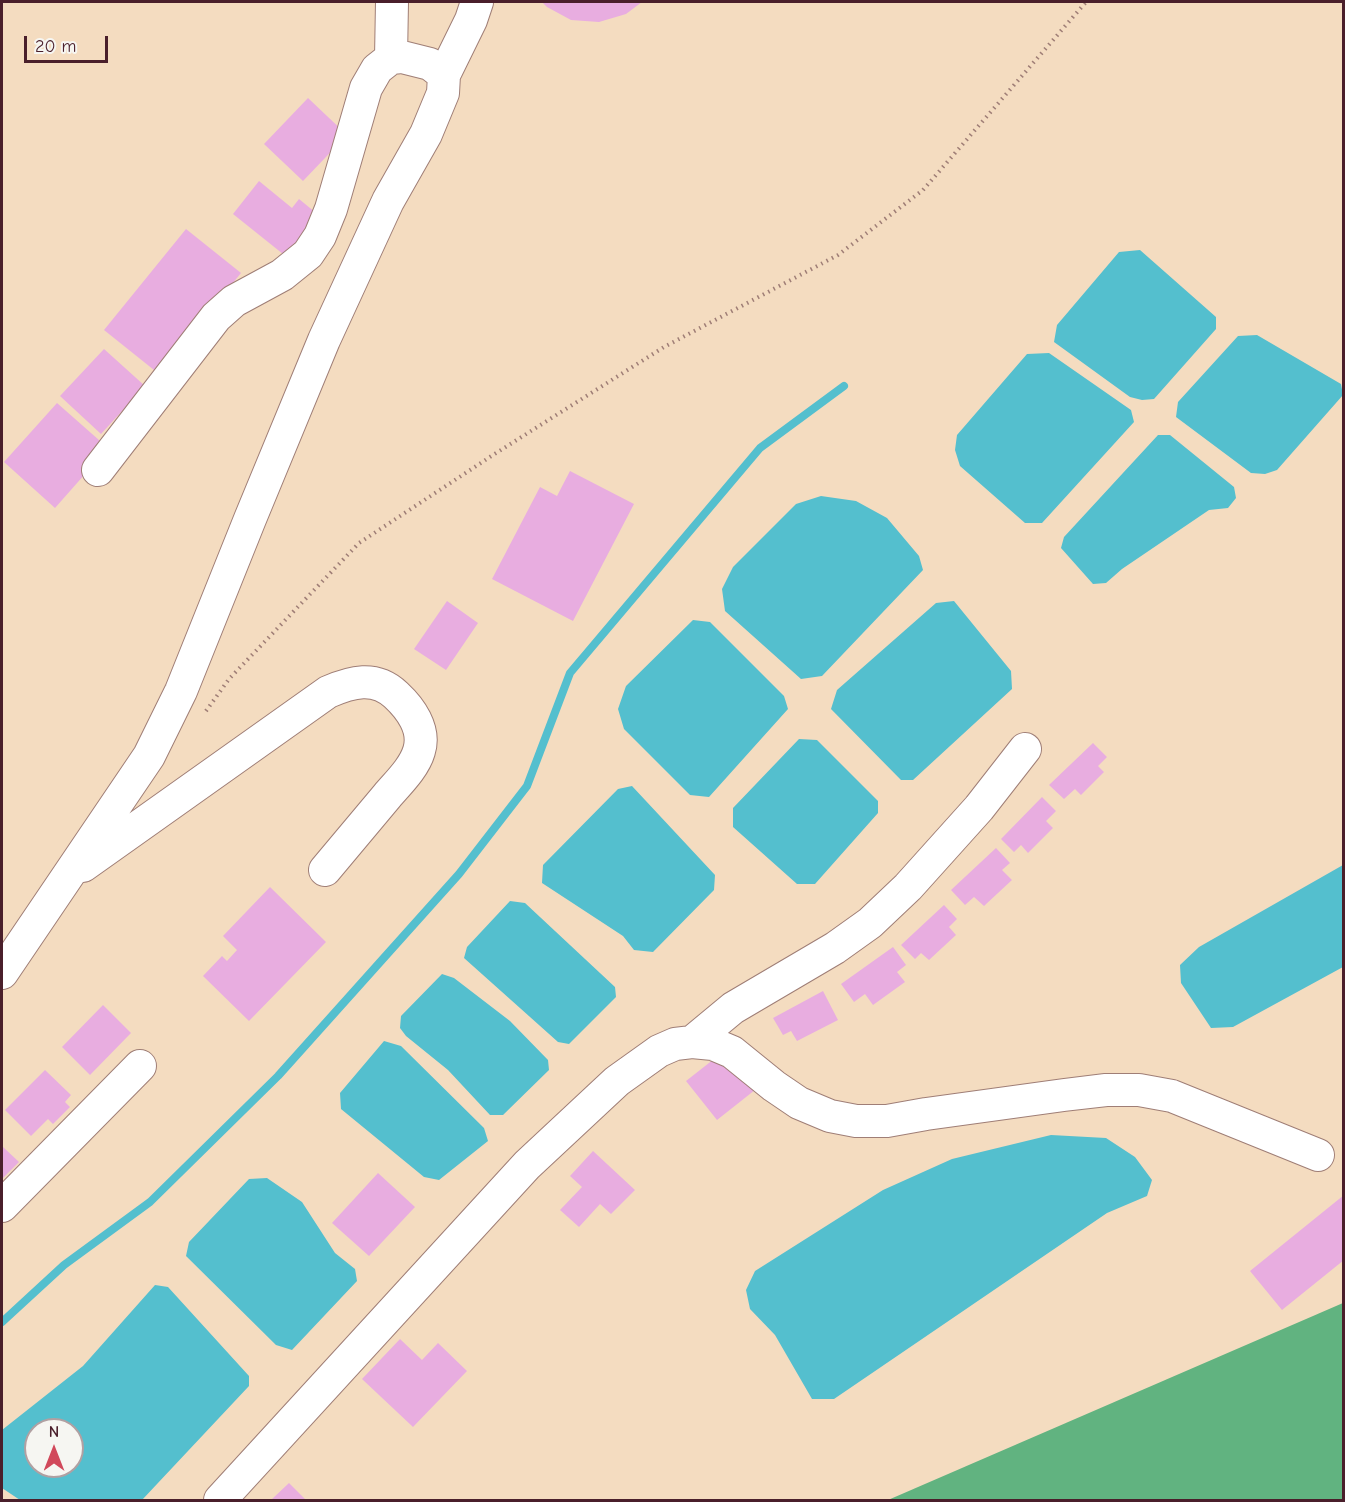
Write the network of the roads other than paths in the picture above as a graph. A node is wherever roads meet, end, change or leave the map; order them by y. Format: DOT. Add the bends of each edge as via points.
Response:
graph roads {
  1 [pos="392,2"];
  2 [pos="477,2"];
  3 [pos="391,58"];
  4 [pos="444,75"];
  5 [pos="99,470"];
  6 [pos="1025,749"];
  7 [pos="325,870"];
  8 [pos="66,879"];
  9 [pos="2,973"];
  10 [pos="693,1042"];
  11 [pos="140,1066"];
  12 [pos="1318,1155"];
  13 [pos="2,1206"];
  14 [pos="220,1500"];
  1 -- 3 [label="street"];
  2 -- 4 [label="street"];
  3 -- 4 [label="street" via="430,64"];
  3 -- 5 [label="street" via="377,69 366,88 331,209 308,254 282,275 234,301 216,317"];
  4 -- 8 [label="street" via="443,93 426,134 388,201 324,340 181,691 149,756"];
  6 -- 10 [label="street" via="971,817 870,923 733,1008"];
  7 -- 8 [label="street" via="408,772 419,751 419,727 407,706 389,689 371,681 350,682 328,692"];
  8 -- 9 [label="street"];
  10 -- 12 [label="street" via="713,1044 732,1052 799,1103 830,1116 856,1121 887,1121 1106,1090 1139,1090 1172,1095"];
  10 -- 14 [label="street" via="658,1051 617,1081 526,1165"];
  11 -- 13 [label="street"];
}
